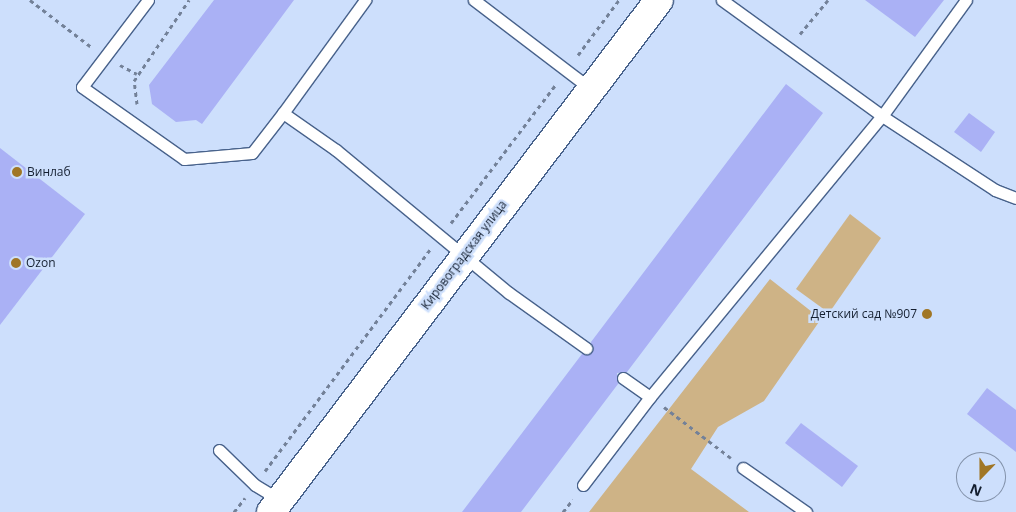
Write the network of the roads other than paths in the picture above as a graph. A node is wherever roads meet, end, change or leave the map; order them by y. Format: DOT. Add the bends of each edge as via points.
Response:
graph roads {
  1 [pos="148,0"];
  2 [pos="364,0"];
  3 [pos="474,0"];
  4 [pos="658,0"];
  5 [pos="722,0"];
  6 [pos="966,0"];
  7 [pos="591,88"];
  8 [pos="283,113"];
  9 [pos="882,116"];
  10 [pos="1016,198"];
  11 [pos="463,256"];
  12 [pos="586,348"];
  13 [pos="623,378"];
  14 [pos="650,397"];
  15 [pos="219,450"];
  16 [pos="743,468"];
  17 [pos="584,486"];
  18 [pos="276,506"];
  19 [pos="806,512"];
  1 -- 8 [label="lane" via="82,87 184,159 252,153"];
  2 -- 8 [label="lane"];
  3 -- 7 [label="lane"];
  4 -- 7 [label="street, Кировоградская улица"];
  5 -- 9 [label="lane"];
  6 -- 9 [label="lane"];
  7 -- 11 [label="street, Кировоградская улица"];
  8 -- 11 [label="lane"];
  9 -- 10 [label="lane" via="995,190"];
  9 -- 14 [label="lane"];
  11 -- 12 [label="lane"];
  11 -- 18 [label="street, Кировоградская улица"];
  13 -- 14 [label="lane"];
  14 -- 17 [label="lane"];
  15 -- 18 [label="lane"];
  16 -- 19 [label="lane"];
}
